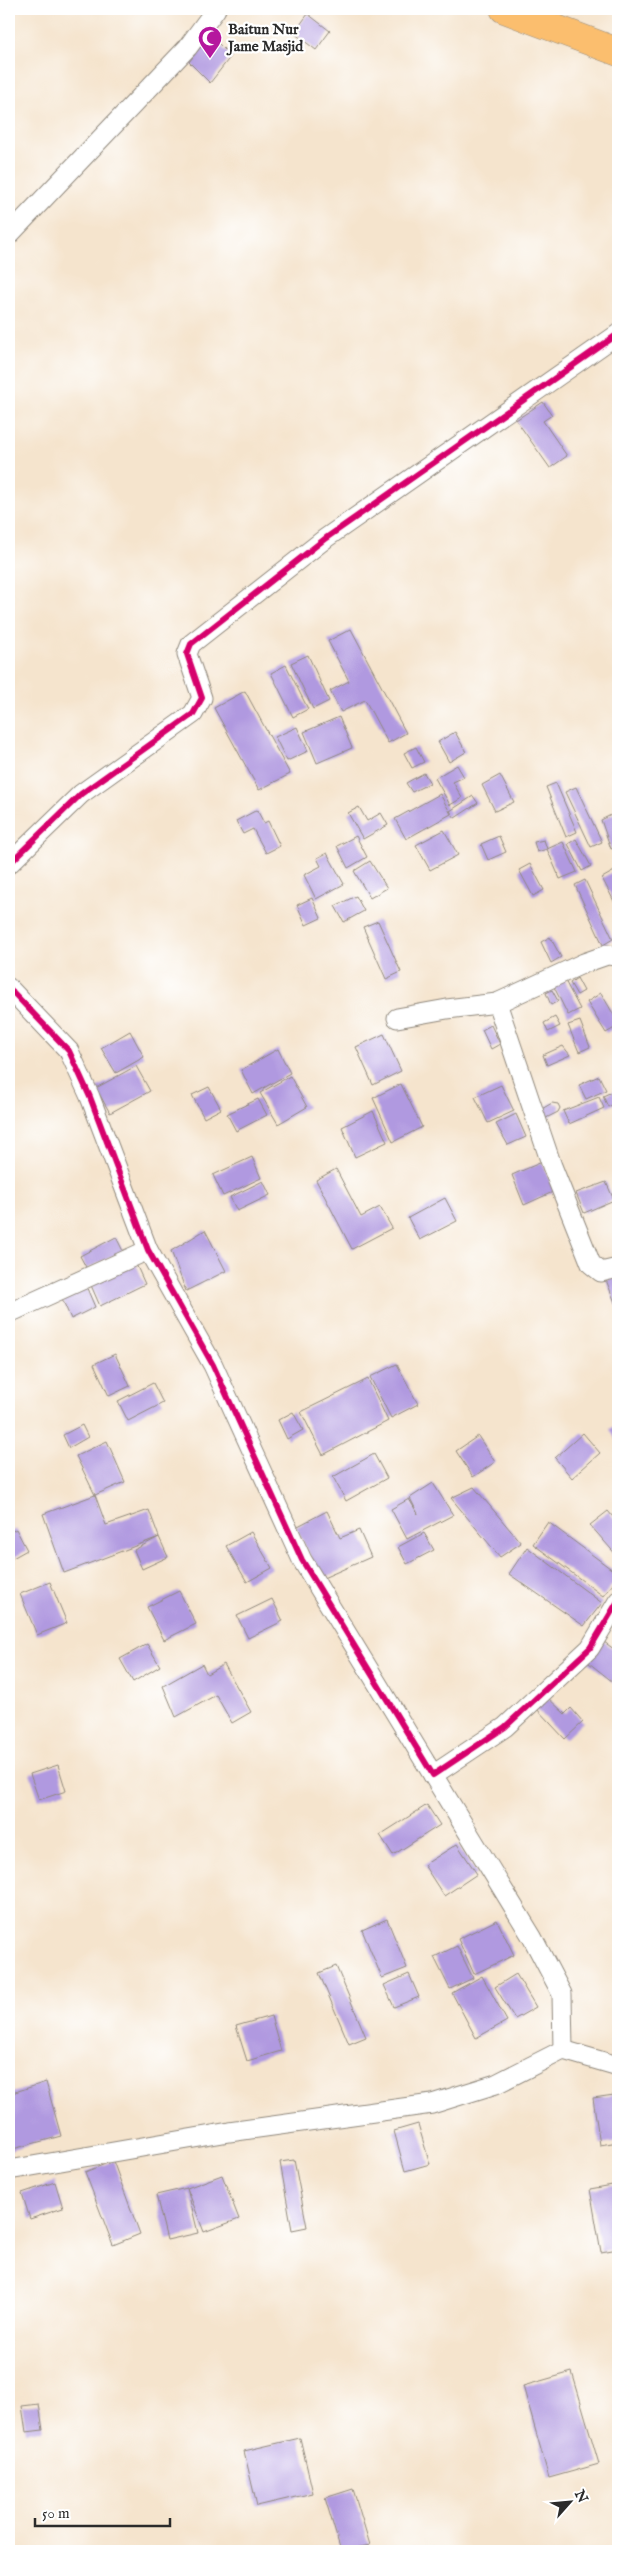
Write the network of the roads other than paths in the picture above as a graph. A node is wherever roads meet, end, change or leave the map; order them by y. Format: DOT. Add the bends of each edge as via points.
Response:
graph roads {
  1 [pos="216,9"];
  2 [pos="504,9"];
  3 [pos="618,52"];
  4 [pos="9,235"];
  5 [pos="618,334"];
  6 [pos="9,864"];
  7 [pos="618,956"];
  8 [pos="9,988"];
  9 [pos="497,1003"];
  10 [pos="397,1018"];
  11 [pos="148,1250"];
  12 [pos="618,1268"];
  13 [pos="9,1313"];
  14 [pos="618,1601"];
  15 [pos="433,1775"];
  16 [pos="563,2050"];
  17 [pos="618,2066"];
  18 [pos="9,2170"];
  1 -- 4 [label="street" via="188,47"];
  2 -- 3 [label="highway"];
  5 -- 6 [label="street" via="326,538 191,644 187,654 202,698 193,714 81,794"];
  7 -- 9 [label="street" via="607,955 584,963"];
  8 -- 11 [label="street" via="69,1051 90,1097"];
  9 -- 10 [label="street"];
  9 -- 12 [label="street" via="552,1166 591,1264 601,1272"];
  11 -- 13 [label="street"];
  11 -- 15 [label="street" via="214,1365 302,1560"];
  14 -- 15 [label="street" via="590,1648 505,1727"];
  15 -- 16 [label="street" via="532,1937 562,1994"];
  16 -- 17 [label="street"];
  16 -- 18 [label="street" via="496,2084 432,2104 229,2132"];
}
